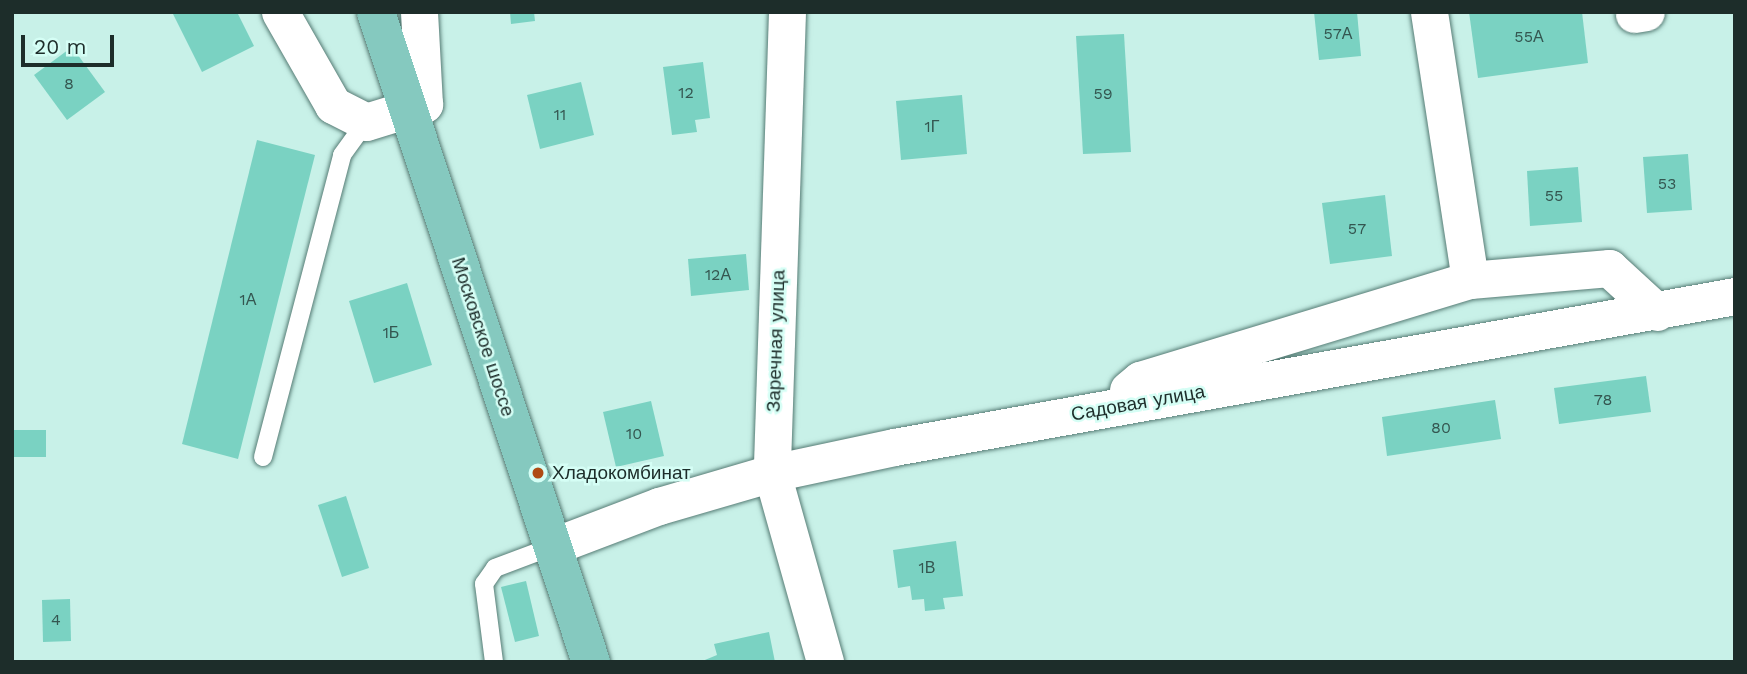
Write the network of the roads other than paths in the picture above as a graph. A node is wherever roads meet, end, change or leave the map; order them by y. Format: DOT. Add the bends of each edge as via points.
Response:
graph roads {
  1 [pos="280,12"];
  2 [pos="376,12"];
  3 [pos="419,12"];
  4 [pos="787,12"];
  5 [pos="1429,12"];
  6 [pos="408,109"];
  7 [pos="366,121"];
  8 [pos="1471,280"];
  9 [pos="1735,296"];
  10 [pos="1657,312"];
  11 [pos="1106,408"];
  12 [pos="263,457"];
  13 [pos="772,474"];
  14 [pos="551,547"];
  15 [pos="494,662"];
  16 [pos="591,662"];
  17 [pos="825,662"];
  1 -- 7 [label="street" via="333,105"];
  2 -- 6 [label="main road, Московское шоссе"];
  3 -- 6 [label="street" via="424,103"];
  4 -- 13 [label="street, Заречная улица"];
  5 -- 8 [label="street"];
  6 -- 7 [label="street"];
  6 -- 14 [label="main road, Московское шоссе"];
  7 -- 12 [label="lane" via="342,155"];
  8 -- 10 [label="street" via="1609,268"];
  8 -- 11 [label="street" via="1140,380"];
  9 -- 10 [label="street, Садовая улица"];
  10 -- 11 [label="street, Садовая улица"];
  11 -- 13 [label="street, Садовая улица"];
  13 -- 14 [label="street, Садовая улица" via="659,506"];
  13 -- 17 [label="street, Заречная улица"];
  14 -- 15 [label="lane" via="495,568 484,583"];
  14 -- 16 [label="main road, Московское шоссе"];
}
